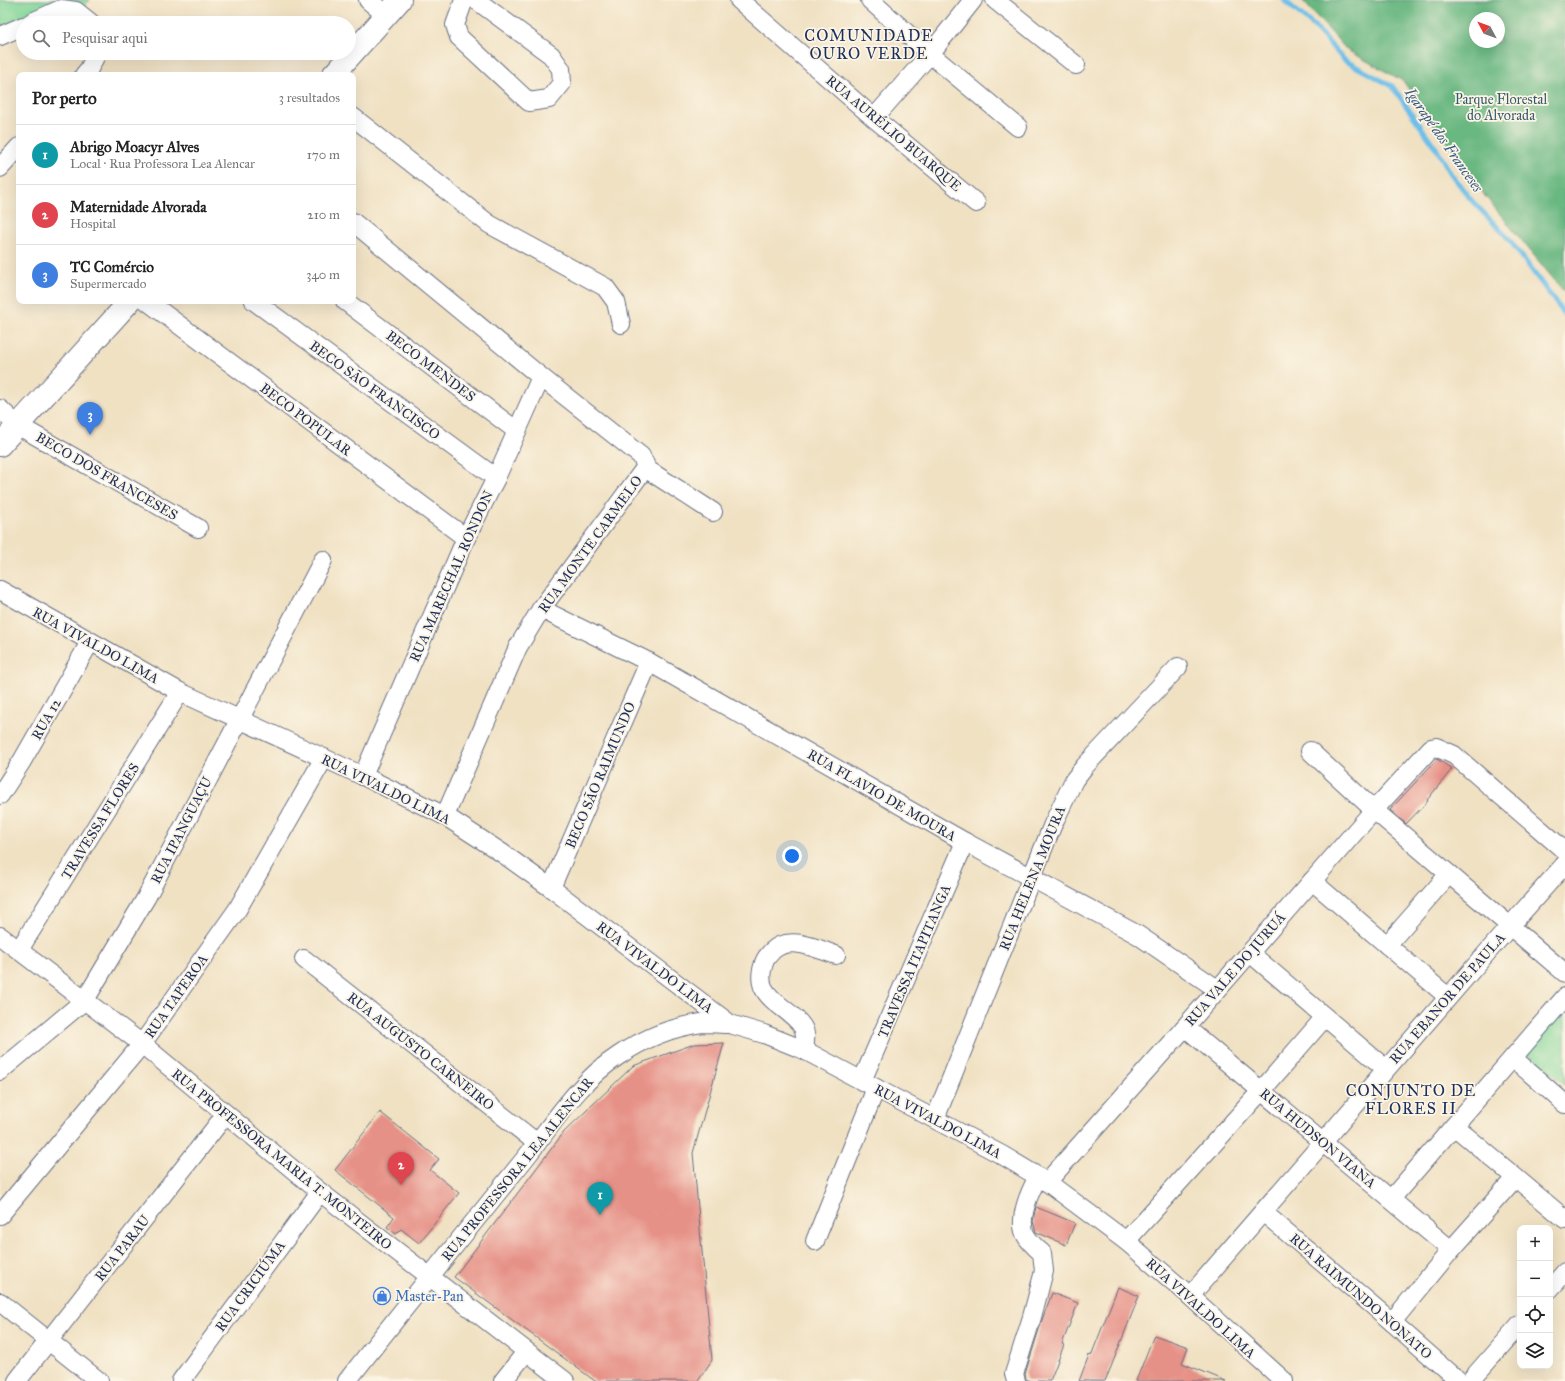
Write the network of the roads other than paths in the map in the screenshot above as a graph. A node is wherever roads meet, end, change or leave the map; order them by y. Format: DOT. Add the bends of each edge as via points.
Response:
graph roads {
  1 [pos="368,0"];
  2 [pos="464,0"];
  3 [pos="476,0"];
  4 [pos="739,0"];
  5 [pos="870,0"];
  6 [pos="973,0"];
  7 [pos="995,0"];
  8 [pos="393,8"];
  9 [pos="46,16"];
  10 [pos="81,16"];
  11 [pos="16,29"];
  12 [pos="0,36"];
  13 [pos="356,50"];
  14 [pos="930,54"];
  15 [pos="93,60"];
  16 [pos="347,60"];
  17 [pos="1076,65"];
  18 [pos="86,72"];
  19 [pos="337,72"];
  20 [pos="874,118"];
  21 [pos="356,119"];
  22 [pos="1018,127"];
  23 [pos="16,150"];
  24 [pos="0,168"];
  25 [pos="976,203"];
  26 [pos="356,224"];
  27 [pos="127,304"];
  28 [pos="151,304"];
  29 [pos="258,304"];
  30 [pos="349,304"];
  31 [pos="621,324"];
  32 [pos="542,378"];
  33 [pos="0,409"];
  34 [pos="17,425"];
  35 [pos="517,431"];
  36 [pos="1,442"];
  37 [pos="645,468"];
  38 [pos="496,478"];
  39 [pos="713,512"];
  40 [pos="198,528"];
  41 [pos="466,538"];
  42 [pos="323,560"];
  43 [pos="3,597"];
  44 [pos="542,609"];
  45 [pos="90,642"];
  46 [pos="649,662"];
  47 [pos="1178,667"];
  48 [pos="180,692"];
  49 [pos="239,718"];
  50 [pos="1310,751"];
  51 [pos="324,758"];
  52 [pos="364,776"];
  53 [pos="0,795"];
  54 [pos="1374,810"];
  55 [pos="445,816"];
  56 [pos="965,842"];
  57 [pos="1565,851"];
  58 [pos="1565,864"];
  59 [pos="1449,874"];
  60 [pos="1031,877"];
  61 [pos="1312,881"];
  62 [pos="551,888"];
  63 [pos="1510,926"];
  64 [pos="0,936"];
  65 [pos="1387,945"];
  66 [pos="19,950"];
  67 [pos="1250,953"];
  68 [pos="836,955"];
  69 [pos="304,959"];
  70 [pos="1565,973"];
  71 [pos="1217,989"];
  72 [pos="1448,997"];
  73 [pos="1565,997"];
  74 [pos="85,1000"];
  75 [pos="1325,1017"];
  76 [pos="730,1024"];
  77 [pos="1185,1027"];
  78 [pos="142,1044"];
  79 [pos="804,1050"];
  80 [pos="1513,1058"];
  81 [pos="1386,1070"];
  82 [pos="0,1071"];
  83 [pos="869,1084"];
  84 [pos="1262,1090"];
  85 [pos="1565,1104"];
  86 [pos="226,1114"];
  87 [pos="935,1120"];
  88 [pos="1454,1126"];
  89 [pos="537,1143"];
  90 [pos="1323,1143"];
  91 [pos="1515,1178"];
  92 [pos="1042,1180"];
  93 [pos="320,1192"];
  94 [pos="1390,1199"];
  95 [pos="1264,1212"];
  96 [pos="0,1215"];
  97 [pos="1565,1219"];
  98 [pos="816,1241"];
  99 [pos="1126,1242"];
  100 [pos="1451,1250"];
  101 [pos="1565,1272"];
  102 [pos="429,1277"];
  103 [pos="1553,1286"];
  104 [pos="1190,1296"];
  105 [pos="0,1302"];
  106 [pos="1392,1322"];
  107 [pos="1517,1327"];
  108 [pos="48,1341"];
  109 [pos="526,1352"];
  110 [pos="17,1381"];
  111 [pos="99,1381"];
  112 [pos="181,1381"];
  113 [pos="347,1381"];
  114 [pos="503,1381"];
  115 [pos="565,1381"];
  116 [pos="1016,1381"];
  117 [pos="1284,1381"];
  118 [pos="1459,1381"];
  119 [pos="1470,1381"];
  1 -- 8 [label="street"];
  2 -- 3 [label="street" via="455,25 459,37 529,102 549,99 562,83 561,69 551,55"];
  4 -- 20 [label="street, RUA AURÉLIO BUARQUE"];
  5 -- 14 [label="street"];
  6 -- 14 [label="street"];
  7 -- 17 [label="street"];
  8 -- 13 [label="main road"];
  9 -- 10 [label="street" via="61,9 76,12"];
  11 -- 12 [label="street"];
  14 -- 20 [label="street"];
  14 -- 22 [label="street"];
  15 -- 18 [label="street"];
  16 -- 19 [label="main road"];
  20 -- 25 [label="street, RUA AURÉLIO BUARQUE"];
  21 -- 31 [label="street" via="490,224 604,287 616,302"];
  23 -- 24 [label="street"];
  26 -- 32 [label="street, RUA MONTE CARMELO"];
  27 -- 34 [label="main road"];
  28 -- 41 [label="street, BECO POPULAR"];
  29 -- 38 [label="street, BECO SÃO FRANCISCO"];
  30 -- 35 [label="street, BECO MENDES"];
  32 -- 35 [label="street, RUA MARECHAL RONDON"];
  32 -- 37 [label="street, RUA MONTE CARMELO" via="641,456"];
  33 -- 34 [label="street, BECO DOS FRANCESES"];
  34 -- 36 [label="main road"];
  34 -- 40 [label="street, BECO DOS FRANCESES"];
  35 -- 38 [label="street, RUA MARECHAL RONDON"];
  37 -- 39 [label="street"];
  37 -- 44 [label="street, RUA MONTE CARMELO"];
  38 -- 41 [label="street, RUA MARECHAL RONDON"];
  41 -- 52 [label="street, RUA MARECHAL RONDON"];
  42 -- 49 [label="street, RUA IPANGUAÇU"];
  43 -- 45 [label="street, RUA VIVALDO LIMA"];
  44 -- 46 [label="street, RUA FLAVIO DE MOURA"];
  44 -- 55 [label="street, RUA MONTE CARMELO" via="518,647"];
  45 -- 48 [label="street, RUA VIVALDO LIMA"];
  45 -- 53 [label="street, RUA 12"];
  46 -- 56 [label="street, RUA FLAVIO DE MOURA"];
  46 -- 62 [label="street, BECO SÃO RAIMUNDO"];
  47 -- 60 [label="street, RUA HELENA MOURA" via="1074,780"];
  48 -- 49 [label="street, RUA VIVALDO LIMA"];
  48 -- 66 [label="street, TRAVESSA FLORES"];
  49 -- 51 [label="street, RUA VIVALDO LIMA"];
  49 -- 74 [label="street, RUA IPANGUAÇU" via="146,898"];
  50 -- 54 [label="street"];
  51 -- 52 [label="street, RUA VIVALDO LIMA"];
  51 -- 78 [label="street, RUA TAPEROA" via="237,910"];
  52 -- 55 [label="street, RUA VIVALDO LIMA"];
  54 -- 57 [label="street, RUA VALE DO JURUÁ" via="1423,756 1431,748 1436,747 1454,755"];
  54 -- 59 [label="street"];
  54 -- 61 [label="street, RUA VALE DO JURUÁ"];
  55 -- 62 [label="street, RUA VIVALDO LIMA"];
  56 -- 60 [label="street, RUA FLAVIO DE MOURA"];
  56 -- 83 [label="street, TRAVESSA ITAPITANGA"];
  58 -- 63 [label="street, RUA EBANOR DE PAULA"];
  59 -- 63 [label="street"];
  59 -- 65 [label="street"];
  60 -- 71 [label="street, RUA FLAVIO DE MOURA" via="1138,935"];
  60 -- 87 [label="street, RUA HELENA MOURA"];
  61 -- 65 [label="street"];
  61 -- 67 [label="street, RUA VALE DO JURUÁ"];
  62 -- 76 [label="street, RUA VIVALDO LIMA"];
  63 -- 70 [label="street"];
  63 -- 72 [label="street, RUA EBANOR DE PAULA"];
  64 -- 66 [label="street, RUA PROFESSORA MARIA T. MONTEIRO"];
  65 -- 72 [label="street"];
  66 -- 74 [label="street, RUA PROFESSORA MARIA T. MONTEIRO"];
  67 -- 71 [label="street, RUA VALE DO JURUÁ"];
  67 -- 75 [label="street"];
  68 -- 79 [label="street" via="804,944 787,943 776,948 765,958 761,974 763,987 803,1026 806,1036"];
  69 -- 89 [label="street, RUA AUGUSTO CARNEIRO"];
  71 -- 77 [label="street, RUA VALE DO JURUÁ"];
  72 -- 81 [label="street, RUA EBANOR DE PAULA"];
  73 -- 80 [label="street"];
  74 -- 78 [label="street, RUA PROFESSORA MARIA T. MONTEIRO"];
  74 -- 82 [label="street, RUA IPANGUAÇU"];
  75 -- 81 [label="street"];
  75 -- 84 [label="street"];
  76 -- 79 [label="street, RUA VIVALDO LIMA"];
  76 -- 89 [label="street, RUA PROFESSORA LEA ALENCAR" via="703,1023 678,1028 646,1039 617,1056 590,1079"];
  77 -- 84 [label="street, RUA HUDSON VIANA"];
  77 -- 92 [label="street, RUA VALE DO JURUÁ"];
  78 -- 86 [label="street, RUA PROFESSORA MARIA T. MONTEIRO"];
  78 -- 96 [label="street, RUA TAPEROA"];
  79 -- 83 [label="street, RUA VIVALDO LIMA"];
  80 -- 85 [label="street"];
  80 -- 88 [label="street"];
  81 -- 90 [label="street, RUA EBANOR DE PAULA"];
  83 -- 87 [label="street, RUA VIVALDO LIMA"];
  83 -- 98 [label="street, TRAVESSA ITAPITANGA"];
  84 -- 90 [label="street, RUA HUDSON VIANA"];
  84 -- 99 [label="street"];
  86 -- 93 [label="street, RUA PROFESSORA MARIA T. MONTEIRO"];
  86 -- 108 [label="street, RUA PARAU"];
  87 -- 92 [label="street, RUA VIVALDO LIMA" via="1002,1155"];
  88 -- 91 [label="street"];
  88 -- 94 [label="street"];
  89 -- 102 [label="street, RUA PROFESSORA LEA ALENCAR"];
  90 -- 94 [label="street, RUA HUDSON VIANA"];
  90 -- 95 [label="street, RUA EBANOR DE PAULA"];
  91 -- 97 [label="street"];
  91 -- 100 [label="street"];
  92 -- 99 [label="street, RUA VIVALDO LIMA"];
  92 -- 116 [label="street, RUA VALE DO JURUÁ" via="1028,1195 1024,1219 1025,1233 1042,1253 1044,1271 1014,1374"];
  93 -- 102 [label="street, RUA PROFESSORA MARIA T. MONTEIRO"];
  93 -- 112 [label="street, RUA CRICIÚMA"];
  94 -- 100 [label="street, RUA HUDSON VIANA"];
  95 -- 104 [label="street, RUA EBANOR DE PAULA"];
  95 -- 106 [label="street, RUA RAIMUNDO NONATO"];
  99 -- 104 [label="street, RUA VIVALDO LIMA"];
  100 -- 106 [label="street"];
  101 -- 103 [label="street"];
  102 -- 109 [label="street, RUA PROFESSORA MARIA T. MONTEIRO"];
  102 -- 113 [label="street, RUA PROFESSORA LEA ALENCAR"];
  104 -- 117 [label="street, RUA VIVALDO LIMA"];
  105 -- 108 [label="street"];
  106 -- 118 [label="street, RUA RAIMUNDO NONATO"];
  107 -- 119 [label="street"];
  108 -- 110 [label="street, RUA PARAU"];
  108 -- 111 [label="street"];
  109 -- 114 [label="street"];
  109 -- 115 [label="street, RUA PROFESSORA MARIA T. MONTEIRO"];
}
